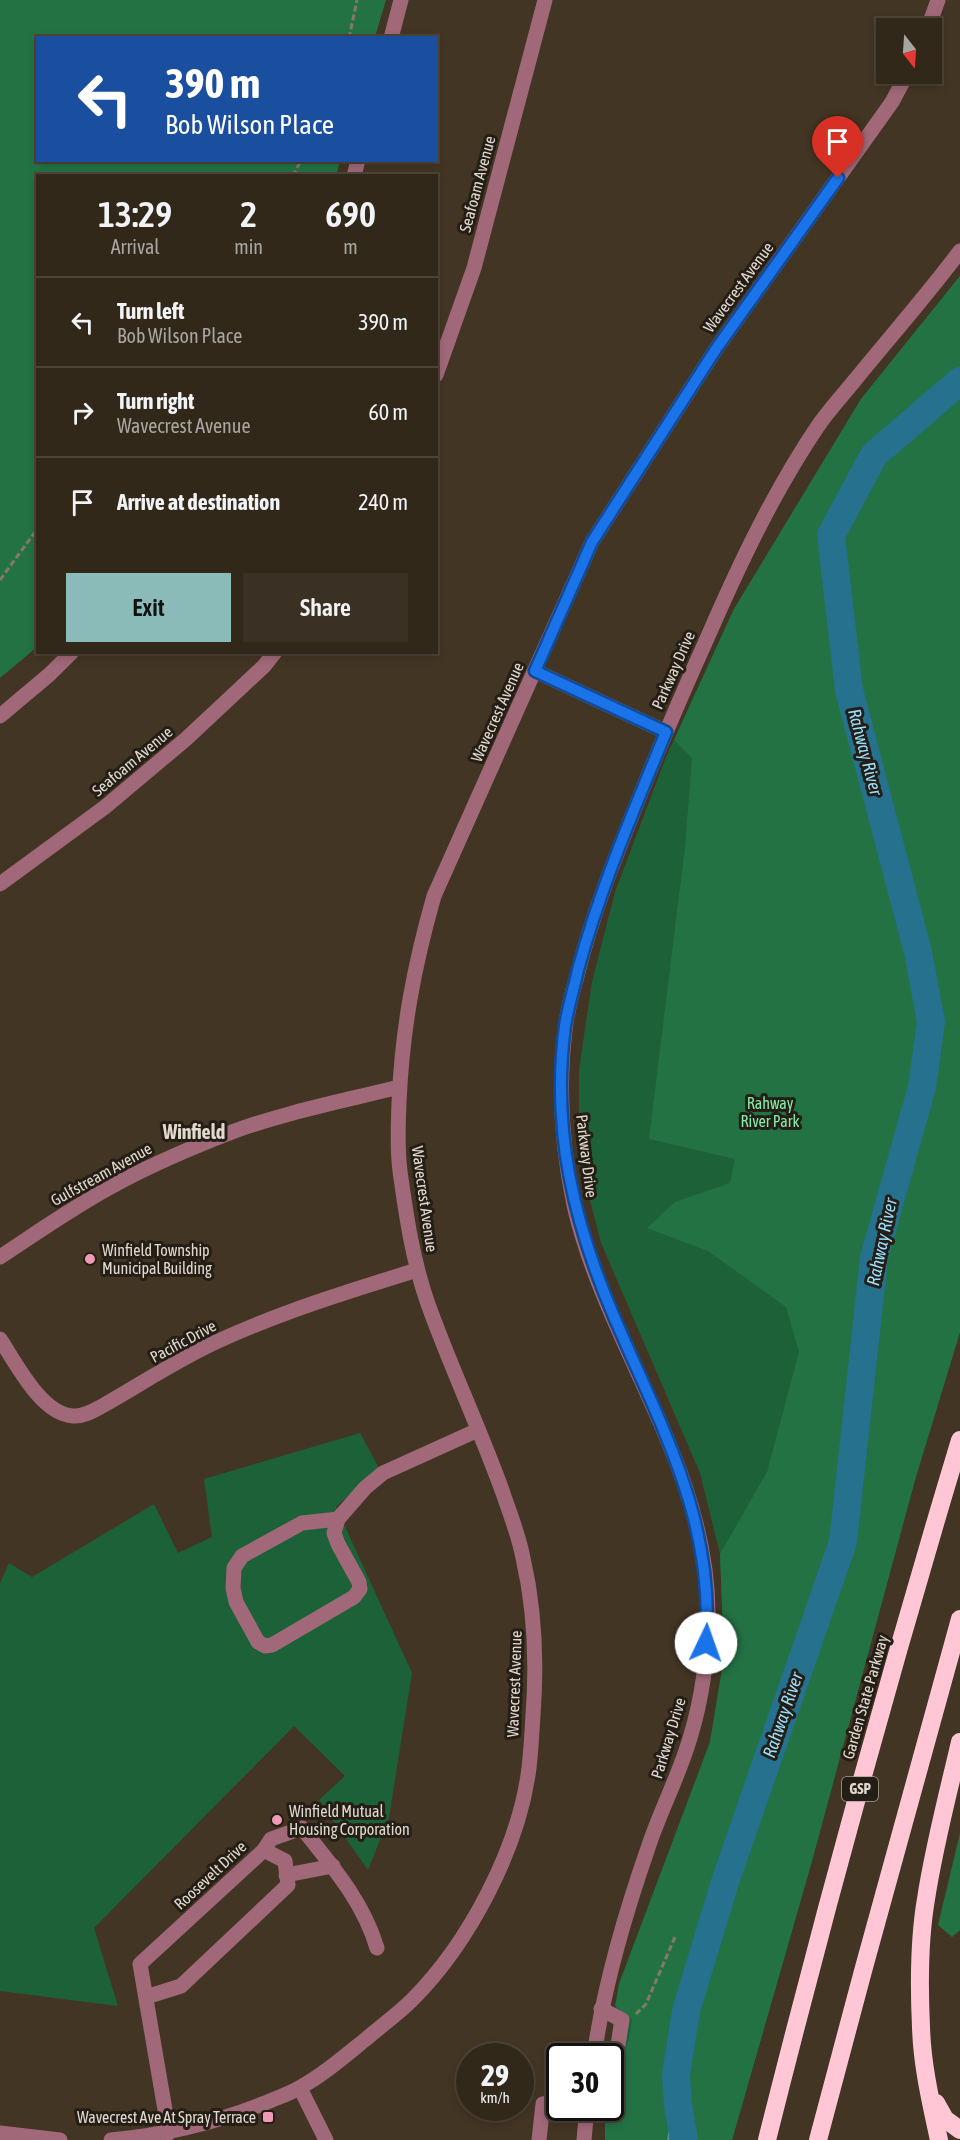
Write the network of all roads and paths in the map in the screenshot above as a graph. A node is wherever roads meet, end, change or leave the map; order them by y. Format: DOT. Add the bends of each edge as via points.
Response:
graph roads {
  1 [pos="357,0"];
  2 [pos="401,0"];
  3 [pos="545,0"];
  4 [pos="938,0"];
  5 [pos="932,18"];
  6 [pos="349,36"];
  7 [pos="392,36"];
  8 [pos="902,84"];
  9 [pos="960,251"];
  10 [pos="438,370"];
  11 [pos="36,531"];
  12 [pos="0,580"];
  13 [pos="70,654"];
  14 [pos="273,654"];
  15 [pos="535,671"];
  16 [pos="0,716"];
  17 [pos="666,732"];
  18 [pos="0,884"];
  19 [pos="399,1088"];
  20 [pos="0,1257"];
  21 [pos="417,1270"];
  22 [pos="0,1339"];
  23 [pos="478,1430"];
  24 [pos="960,1440"];
  25 [pos="338,1519"];
  26 [pos="960,1619"];
  27 [pos="960,1742"];
  28 [pos="264,1850"];
  29 [pos="333,1866"];
  30 [pos="286,1875"];
  31 [pos="675,1937"];
  32 [pos="377,1948"];
  33 [pos="146,1997"];
  34 [pos="601,2009"];
  35 [pos="622,2020"];
  36 [pos="596,2043"];
  37 [pos="618,2043"];
  38 [pos="926,2076"];
  39 [pos="300,2088"];
  40 [pos="546,2103"];
  41 [pos="586,2121"];
  42 [pos="960,2130"];
  43 [pos="0,2133"];
  44 [pos="169,2133"];
  45 [pos="53,2140"];
  46 [pos="60,2140"];
  47 [pos="111,2140"];
  48 [pos="326,2140"];
  49 [pos="539,2140"];
  50 [pos="584,2140"];
  51 [pos="767,2140"];
  52 [pos="818,2140"];
  53 [pos="939,2140"];
  1 -- 6 [label="path"];
  2 -- 7 [label="street"];
  3 -- 10 [label="street, Seafoam Avenue" via="466,296"];
  4 -- 5 [label="street"];
  8 -- 15 [label="street, Wavecrest Avenue" via="687,392 592,542"];
  9 -- 17 [label="street, Parkway Drive" via="814,434 780,489 747,551"];
  11 -- 12 [label="path"];
  13 -- 16 [label="street"];
  14 -- 18 [label="street, Seafoam Avenue" via="186,739 105,807"];
  15 -- 17 [label="street"];
  15 -- 19 [label="street, Wavecrest Avenue" via="434,896 408,1005"];
  17 -- 34 [label="street, Parkway Drive" via="587,937 566,1024 563,1123 569,1179 586,1245 686,1486 705,1571 708,1618 690,1739 650,1842"];
  19 -- 20 [label="street, Gulfstream Avenue" via="297,1112 234,1131 175,1155 66,1213"];
  19 -- 21 [label="street, Wavecrest Avenue" via="400,1168"];
  21 -- 22 [label="street, Pacific Drive" via="326,1299 214,1343 104,1405 74,1416 42,1401"];
  21 -- 23 [label="street, Wavecrest Avenue"];
  23 -- 25 [label="street" via="383,1473"];
  23 -- 39 [label="street, Wavecrest Avenue" via="523,1554 534,1624 536,1674 531,1747 518,1817 498,1874 444,1962 413,1999"];
  24 -- 51 [label="highway, Garden State Parkway / GSP" via="847,1834"];
  25 -- 25 [label="street" via="334,1533 360,1590 272,1645 258,1642 236,1602 234,1568 242,1556 302,1523"];
  26 -- 52 [label="highway"];
  27 -- 38 [label="highway" via="937,1840 924,1919 920,2009"];
  28 -- 29 [label="street" via="271,1839 302,1828"];
  28 -- 30 [label="street, Roosevelt Drive" via="285,1861"];
  28 -- 33 [label="street, Roosevelt Drive" via="140,1964"];
  29 -- 30 [label="street"];
  29 -- 32 [label="street" via="354,1895"];
  30 -- 33 [label="street" via="288,1885 181,1986"];
  31 -- 35 [label="path" via="646,2004 632,2019"];
  33 -- 44 [label="street, Roosevelt Drive"];
  34 -- 35 [label="street"];
  34 -- 36 [label="street, Parkway Drive"];
  35 -- 37 [label="street"];
  38 -- 42 [label="highway" via="945,2120"];
  38 -- 53 [label="highway"];
  39 -- 44 [label="street, Wavecrest Avenue" via="241,2112"];
  39 -- 48 [label="street"];
  40 -- 49 [label="street"];
  41 -- 50 [label="street"];
  43 -- 45 [label="street"];
  44 -- 47 [label="street, Wavecrest Avenue"];
  45 -- 46 [label="street"];
}
